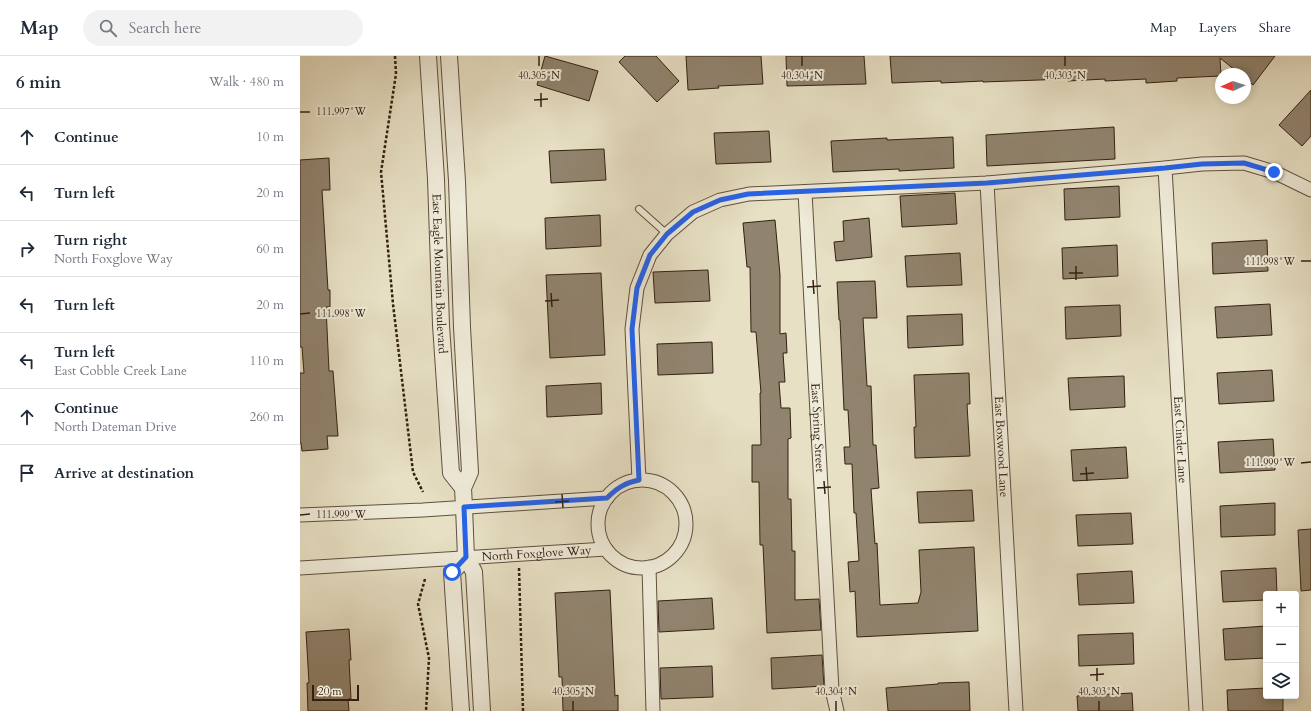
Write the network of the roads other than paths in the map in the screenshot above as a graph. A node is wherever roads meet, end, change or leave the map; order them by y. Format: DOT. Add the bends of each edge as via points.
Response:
graph roads {
  1 [pos="428,56"];
  2 [pos="449,56"];
  3 [pos="1165,168"];
  4 [pos="987,183"];
  5 [pos="1311,189"];
  6 [pos="805,192"];
  7 [pos="639,209"];
  8 [pos="667,234"];
  9 [pos="639,480"];
  10 [pos="463,488"];
  11 [pos="607,498"];
  12 [pos="464,507"];
  13 [pos="300,515"];
  14 [pos="606,549"];
  15 [pos="466,557"];
  16 [pos="649,567"];
  17 [pos="300,568"];
  18 [pos="461,711"];
  19 [pos="482,711"];
  20 [pos="653,711"];
  21 [pos="838,711"];
  22 [pos="1016,711"];
  23 [pos="1196,711"];
  1 -- 10 [label="street, East Eagle Mountain Boulevard" via="451,473"];
  2 -- 10 [label="street, East Eagle Mountain Boulevard" via="470,472"];
  3 -- 4 [label="street"];
  3 -- 5 [label="street" via="1244,163 1274,172"];
  3 -- 23 [label="street, East Cinder Lane"];
  4 -- 6 [label="street"];
  4 -- 22 [label="street, East Boxwood Lane"];
  6 -- 8 [label="street" via="748,194 720,200 693,212"];
  6 -- 21 [label="street, East Spring Street" via="831,675"];
  7 -- 8 [label="lane"];
  8 -- 9 [label="street" via="650,255 637,288 632,329"];
  9 -- 11 [label="street" via="616,489"];
  9 -- 16 [label="street" via="654,481 673,493 684,512 686,526 683,541 675,554 663,563"];
  10 -- 12 [label="street, East Eagle Mountain Boulevard"];
  11 -- 12 [label="street"];
  11 -- 14 [label="street" via="598,523 600,537"];
  12 -- 13 [label="street"];
  12 -- 15 [label="street, East Eagle Mountain Boulevard"];
  14 -- 15 [label="street, North Foxglove Way"];
  14 -- 16 [label="street" via="614,558 625,564"];
  15 -- 17 [label="street, North Foxglove Way"];
  15 -- 18 [label="street" via="452,572"];
  15 -- 19 [label="street, East Eagle Mountain Boulevard" via="474,572"];
  16 -- 20 [label="street"];
}
